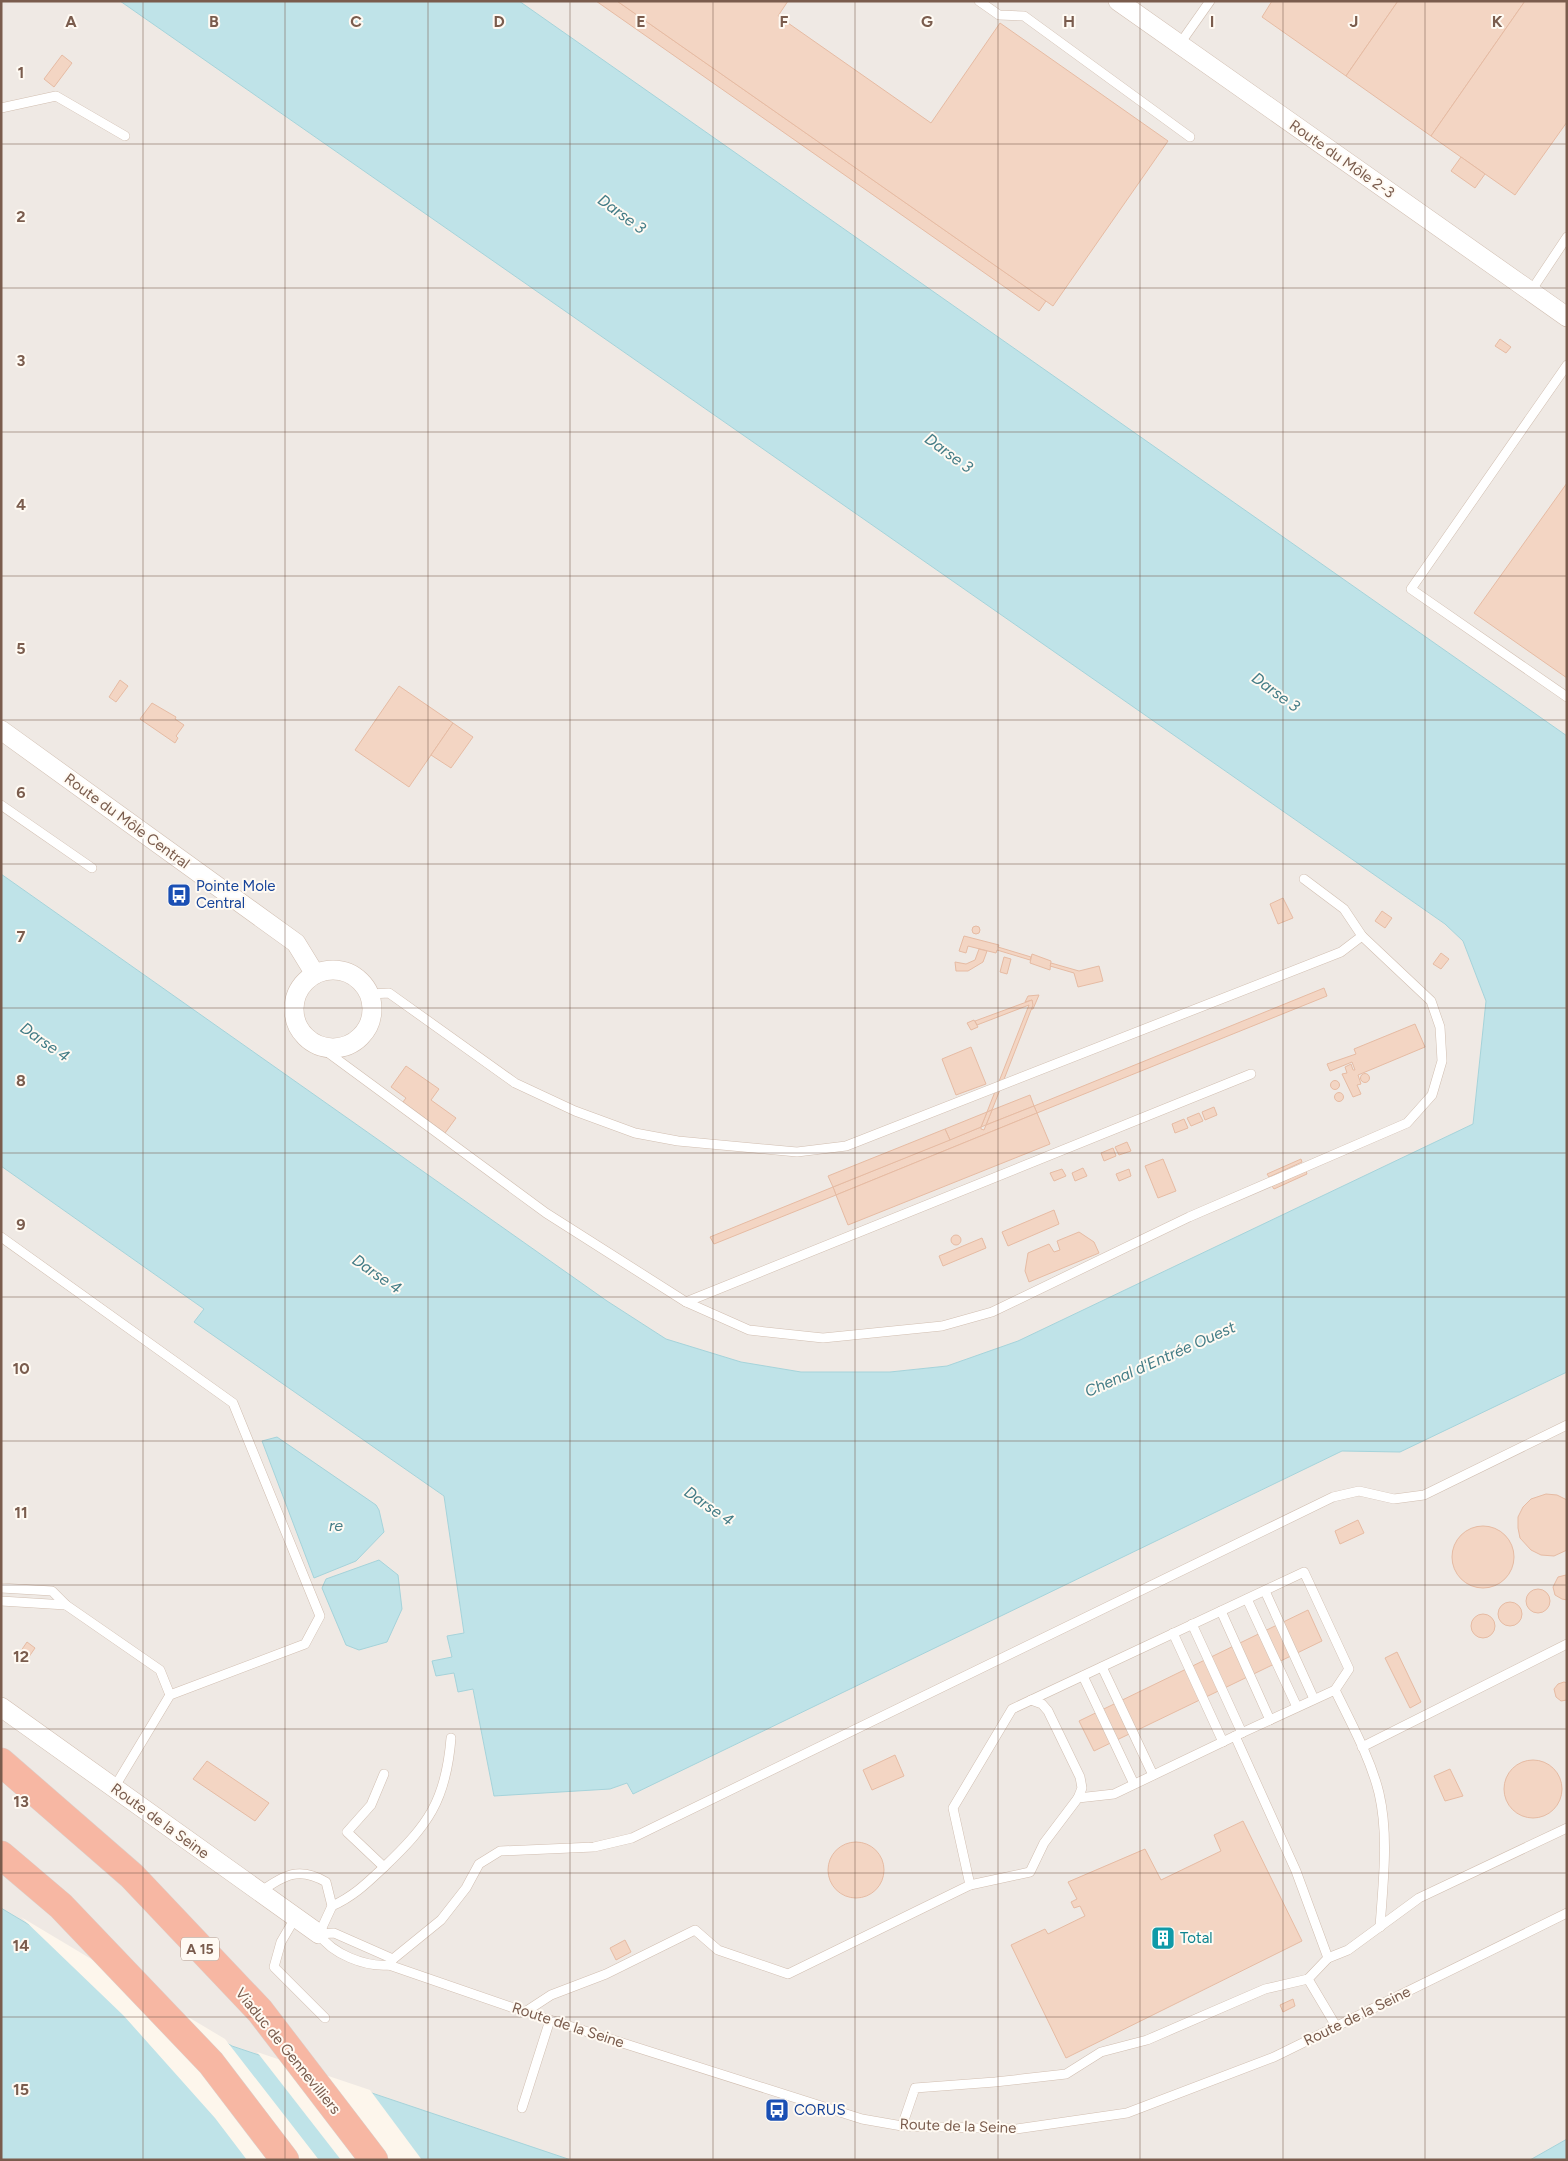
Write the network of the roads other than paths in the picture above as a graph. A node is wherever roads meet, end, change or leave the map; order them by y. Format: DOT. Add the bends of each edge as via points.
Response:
graph roads {
  1 [pos="979,1"];
  2 [pos="1118,1"];
  3 [pos="1210,1"];
  4 [pos="1179,45"];
  5 [pos="1,108"];
  6 [pos="125,136"];
  7 [pos="1190,137"];
  8 [pos="1567,237"];
  9 [pos="1531,291"];
  10 [pos="1567,317"];
  11 [pos="1567,365"];
  12 [pos="1567,697"];
  13 [pos="1,730"];
  14 [pos="1,805"];
  15 [pos="92,868"];
  16 [pos="1304,879"];
  17 [pos="1362,936"];
  18 [pos="315,974"];
  19 [pos="370,994"];
  20 [pos="319,1046"];
  21 [pos="1251,1074"];
  22 [pos="1,1237"];
  23 [pos="686,1302"];
  24 [pos="1567,1425"];
  25 [pos="1,1588"];
  26 [pos="1264,1591"];
  27 [pos="1247,1599"];
  28 [pos="1,1602"];
  29 [pos="66,1605"];
  30 [pos="1221,1611"];
  31 [pos="1192,1624"];
  32 [pos="1172,1633"];
  33 [pos="1567,1644"];
  34 [pos="1102,1666"];
  35 [pos="1083,1676"];
  36 [pos="1335,1690"];
  37 [pos="170,1695"];
  38 [pos="1314,1699"];
  39 [pos="1031,1700"];
  40 [pos="1297,1707"];
  41 [pos="1,1708"];
  42 [pos="1270,1720"];
  43 [pos="1238,1735"];
  44 [pos="451,1738"];
  45 [pos="1223,1742"];
  46 [pos="1362,1747"];
  47 [pos="1,1762"];
  48 [pos="384,1774"];
  49 [pos="1154,1776"];
  50 [pos="1134,1784"];
  51 [pos="114,1788"];
  52 [pos="1078,1798"];
  53 [pos="1567,1828"];
  54 [pos="1,1855"];
  55 [pos="384,1867"];
  56 [pos="970,1885"];
  57 [pos="259,1893"];
  58 [pos="332,1906"];
  59 [pos="1567,1913"];
  60 [pos="295,1918"];
  61 [pos="1380,1927"];
  62 [pos="319,1934"];
  63 [pos="1328,1958"];
  64 [pos="391,1962"];
  65 [pos="1308,1979"];
  66 [pos="525,2012"];
  67 [pos="324,2018"];
  68 [pos="550,2020"];
  69 [pos="1336,2026"];
  70 [pos="522,2108"];
  71 [pos="902,2126"];
  72 [pos="285,2160"];
  73 [pos="374,2160"];
  1 -- 7 [label="lane" via="999,15 1024,16"];
  2 -- 4 [label="street, Route du Môle 2-3"];
  3 -- 4 [label="lane"];
  4 -- 9 [label="street, Route du Môle 2-3"];
  5 -- 6 [label="lane" via="56,96"];
  8 -- 9 [label="lane"];
  9 -- 10 [label="street, Route du Môle 2-3"];
  11 -- 12 [label="lane" via="1411,589"];
  13 -- 18 [label="street, Route du Môle Central" via="296,943"];
  14 -- 15 [label="lane"];
  16 -- 17 [label="lane" via="1344,909"];
  17 -- 19 [label="lane" via="1341,952 846,1146 797,1152 698,1143 635,1133 575,1112 515,1083 389,993"];
  17 -- 23 [label="lane" via="1431,1001 1440,1027 1442,1060 1432,1095 1406,1123 1189,1217 992,1312 942,1326 823,1338 748,1330"];
  18 -- 19 [label="street" via="341,970 363,983"];
  18 -- 20 [label="street" via="304,982 293,1005 299,1030 307,1040"];
  19 -- 20 [label="street" via="371,1020 366,1032 344,1047 331,1049"];
  20 -- 23 [label="lane" via="546,1213"];
  21 -- 23 [label="lane"];
  22 -- 37 [label="lane" via="233,1403 320,1616 305,1644"];
  24 -- 64 [label="lane" via="1424,1495 1394,1499 1360,1491 1333,1497 632,1838 594,1847 500,1851 479,1864 466,1888 441,1920"];
  25 -- 29 [label="lane" via="52,1591"];
  26 -- 27 [label="lane"];
  26 -- 36 [label="lane" via="1304,1572 1349,1668"];
  26 -- 38 [label="lane"];
  27 -- 30 [label="lane"];
  27 -- 40 [label="lane"];
  28 -- 29 [label="lane"];
  29 -- 37 [label="lane" via="160,1670"];
  30 -- 31 [label="lane"];
  30 -- 42 [label="lane"];
  31 -- 32 [label="lane"];
  31 -- 43 [label="lane"];
  32 -- 34 [label="lane"];
  32 -- 45 [label="lane"];
  33 -- 46 [label="lane"];
  34 -- 35 [label="lane"];
  34 -- 49 [label="lane"];
  35 -- 39 [label="lane"];
  35 -- 50 [label="lane"];
  36 -- 38 [label="lane"];
  36 -- 46 [label="lane"];
  37 -- 51 [label="lane"];
  38 -- 40 [label="lane"];
  39 -- 52 [label="lane" via="1042,1704 1048,1711 1080,1777 1082,1788"];
  39 -- 56 [label="lane" via="1012,1709 953,1808"];
  40 -- 42 [label="lane"];
  41 -- 51 [label="street, Route de la Seine"];
  42 -- 43 [label="lane"];
  43 -- 45 [label="lane"];
  43 -- 63 [label="lane" via="1296,1871"];
  44 -- 55 [label="lane" via="446,1775 436,1803 418,1834"];
  45 -- 49 [label="lane"];
  46 -- 61 [label="lane" via="1379,1792 1382,1811 1384,1853"];
  47 -- 73 [label="highway, Viaduc de Gennevilliers / A 15" via="132,1876 260,2011"];
  48 -- 55 [label="lane" via="370,1805 347,1832"];
  49 -- 50 [label="lane"];
  50 -- 52 [label="lane" via="1114,1794"];
  51 -- 57 [label="street, Route de la Seine"];
  52 -- 56 [label="lane" via="1044,1843 1030,1872"];
  53 -- 61 [label="lane" via="1419,1898"];
  54 -- 72 [label="highway" via="61,1906 211,2063"];
  55 -- 58 [label="lane" via="352,1896"];
  56 -- 66 [label="lane" via="788,1974 718,1950 695,1930 606,1974 551,1995"];
  57 -- 58 [label="lane" via="278,1879 299,1872 326,1882"];
  57 -- 60 [label="street, Route de la Seine"];
  58 -- 62 [label="lane"];
  59 -- 69 [label="lane, Route de la Seine"];
  60 -- 62 [label="street, Route de la Seine"];
  60 -- 67 [label="lane" via="281,1942 274,1967"];
  61 -- 63 [label="lane" via="1348,1950"];
  62 -- 64 [label="lane, Route de la Seine" via="334,1933"];
  62 -- 64 [label="lane, Route de la Seine" via="326,1945 356,1960 376,1966"];
  63 -- 65 [label="lane"];
  64 -- 66 [label="lane, Route de la Seine"];
  65 -- 69 [label="lane"];
  65 -- 71 [label="lane" via="1265,1989 1147,2040 1101,2052 1066,2074 915,2088"];
  66 -- 68 [label="lane, Route de la Seine"];
  68 -- 70 [label="lane"];
  68 -- 71 [label="lane, Route de la Seine" via="862,2119"];
  69 -- 71 [label="lane, Route de la Seine" via="1274,2056 1127,2113 1016,2129"];
}
